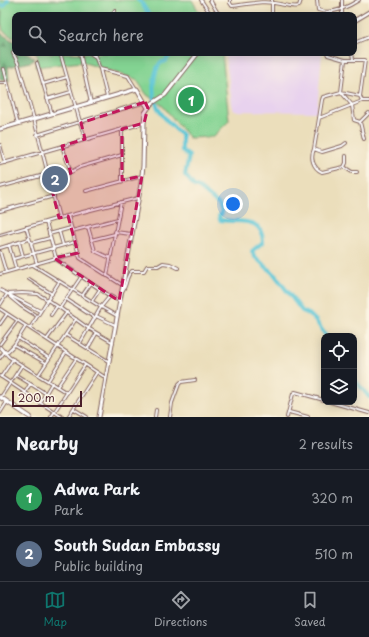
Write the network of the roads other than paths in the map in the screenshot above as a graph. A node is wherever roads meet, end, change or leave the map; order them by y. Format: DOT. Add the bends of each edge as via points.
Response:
graph roads {
  1 [pos="201,0"];
  2 [pos="210,0"];
  3 [pos="230,0"];
  4 [pos="301,0"];
  5 [pos="317,0"];
  6 [pos="342,0"];
  7 [pos="359,0"];
  8 [pos="272,1"];
  9 [pos="342,9"];
  10 [pos="209,12"];
  11 [pos="217,12"];
  12 [pos="272,12"];
  13 [pos="369,12"];
  14 [pos="357,20"];
  15 [pos="369,38"];
  16 [pos="357,42"];
  17 [pos="14,56"];
  18 [pos="61,56"];
  19 [pos="81,56"];
  20 [pos="95,56"];
  21 [pos="196,56"];
  22 [pos="331,56"];
  23 [pos="352,56"];
  24 [pos="353,59"];
  25 [pos="345,60"];
  26 [pos="37,63"];
  27 [pos="4,69"];
  28 [pos="100,69"];
  29 [pos="67,77"];
  30 [pos="0,83"];
  31 [pos="7,83"];
  32 [pos="43,84"];
  33 [pos="137,90"];
  34 [pos="71,92"];
  35 [pos="341,92"];
  36 [pos="360,96"];
  37 [pos="107,98"];
  38 [pos="47,99"];
  39 [pos="362,101"];
  40 [pos="369,101"];
  41 [pos="145,102"];
  42 [pos="91,103"];
  43 [pos="352,105"];
  44 [pos="76,107"];
  45 [pos="148,108"];
  46 [pos="369,113"];
  47 [pos="52,114"];
  48 [pos="319,118"];
  49 [pos="34,119"];
  50 [pos="360,122"];
  51 [pos="81,123"];
  52 [pos="144,123"];
  53 [pos="18,124"];
  54 [pos="0,129"];
  55 [pos="122,129"];
  56 [pos="37,135"];
  57 [pos="364,139"];
  58 [pos="85,140"];
  59 [pos="346,143"];
  60 [pos="0,145"];
  61 [pos="62,146"];
  62 [pos="314,149"];
  63 [pos="42,152"];
  64 [pos="122,155"];
  65 [pos="346,156"];
  66 [pos="5,163"];
  67 [pos="0,164"];
  68 [pos="344,168"];
  69 [pos="71,172"];
  70 [pos="357,172"];
  71 [pos="48,174"];
  72 [pos="142,176"];
  73 [pos="49,178"];
  74 [pos="122,180"];
  75 [pos="0,187"];
  76 [pos="86,191"];
  77 [pos="54,196"];
  78 [pos="138,198"];
  79 [pos="121,202"];
  80 [pos="0,211"];
  81 [pos="68,216"];
  82 [pos="59,218"];
  83 [pos="118,219"];
  84 [pos="46,222"];
  85 [pos="26,227"];
  86 [pos="88,227"];
  87 [pos="71,228"];
  88 [pos="59,231"];
  89 [pos="72,231"];
  90 [pos="115,233"];
  91 [pos="49,234"];
  92 [pos="131,234"];
  93 [pos="0,235"];
  94 [pos="50,238"];
  95 [pos="29,239"];
  96 [pos="91,240"];
  97 [pos="19,242"];
  98 [pos="75,242"];
  99 [pos="31,243"];
  100 [pos="9,245"];
  101 [pos="63,245"];
  102 [pos="0,248"];
  103 [pos="53,248"];
  104 [pos="0,252"];
  105 [pos="34,253"];
  106 [pos="78,253"];
  107 [pos="23,256"];
  108 [pos="55,258"];
  109 [pos="110,258"];
  110 [pos="13,259"];
  111 [pos="1,262"];
  112 [pos="33,264"];
  113 [pos="37,264"];
  114 [pos="178,268"];
  115 [pos="16,269"];
  116 [pos="6,272"];
  117 [pos="0,274"];
  118 [pos="107,276"];
  119 [pos="81,277"];
  120 [pos="29,279"];
  121 [pos="60,282"];
  122 [pos="91,283"];
  123 [pos="122,285"];
  124 [pos="73,289"];
  125 [pos="100,289"];
  126 [pos="0,290"];
  127 [pos="121,292"];
  128 [pos="8,294"];
  129 [pos="52,294"];
  130 [pos="82,296"];
  131 [pos="110,296"];
  132 [pos="66,299"];
  133 [pos="48,300"];
  134 [pos="119,300"];
  135 [pos="92,302"];
  136 [pos="0,305"];
  137 [pos="57,306"];
  138 [pos="60,308"];
  139 [pos="101,308"];
  140 [pos="0,309"];
  141 [pos="40,311"];
  142 [pos="66,312"];
  143 [pos="7,314"];
  144 [pos="51,314"];
  145 [pos="37,316"];
  146 [pos="117,316"];
  147 [pos="96,317"];
  148 [pos="76,319"];
  149 [pos="17,320"];
  150 [pos="0,324"];
  151 [pos="26,326"];
  152 [pos="115,326"];
  153 [pos="30,328"];
  154 [pos="88,328"];
  155 [pos="97,333"];
  156 [pos="66,335"];
  157 [pos="18,338"];
  158 [pos="47,339"];
  159 [pos="112,342"];
  160 [pos="80,343"];
  161 [pos="0,344"];
  162 [pos="14,345"];
  163 [pos="58,346"];
  164 [pos="0,347"];
  165 [pos="88,348"];
  166 [pos="6,352"];
  167 [pos="66,352"];
  168 [pos="0,358"];
  169 [pos="49,358"];
  170 [pos="13,359"];
  171 [pos="76,359"];
  172 [pos="108,361"];
  173 [pos="46,363"];
  174 [pos="22,365"];
  175 [pos="85,365"];
  176 [pos="97,372"];
  177 [pos="38,374"];
  178 [pos="16,375"];
  179 [pos="0,377"];
  180 [pos="106,378"];
  181 [pos="194,380"];
  182 [pos="48,381"];
  183 [pos="10,383"];
  184 [pos="52,383"];
  185 [pos="30,384"];
  186 [pos="57,387"];
  187 [pos="25,393"];
  188 [pos="67,393"];
  189 [pos="45,394"];
  190 [pos="0,397"];
  191 [pos="321,399"];
  192 [pos="8,402"];
  193 [pos="40,403"];
  194 [pos="339,405"];
  195 [pos="74,409"];
  196 [pos="156,410"];
  197 [pos="54,412"];
  198 [pos="289,412"];
  199 [pos="0,413"];
  200 [pos="369,415"];
  201 [pos="30,417"];
  202 [pos="51,417"];
  203 [pos="62,417"];
  204 [pos="68,417"];
  205 [pos="87,417"];
  206 [pos="99,417"];
  207 [pos="155,417"];
  208 [pos="170,417"];
  209 [pos="287,417"];
  210 [pos="308,417"];
  1 -- 10 [label="street"];
  2 -- 11 [label="street"];
  3 -- 8 [label="street" via="232,6"];
  4 -- 8 [label="street" via="299,6 295,7"];
  5 -- 9 [label="street" via="319,11"];
  6 -- 9 [label="street"];
  7 -- 9 [label="street"];
  8 -- 12 [label="street"];
  13 -- 14 [label="street"];
  15 -- 16 [label="street"];
  17 -- 49 [label="street"];
  18 -- 29 [label="street"];
  19 -- 42 [label="street"];
  20 -- 28 [label="street"];
  21 -- 45 [label="street" via="168,91"];
  22 -- 25 [label="street"];
  23 -- 24 [label="street"];
  24 -- 25 [label="street"];
  24 -- 36 [label="street" via="365,60"];
  25 -- 35 [label="street"];
  26 -- 32 [label="street"];
  27 -- 31 [label="street"];
  28 -- 33 [label="street" via="128,76"];
  28 -- 37 [label="street"];
  29 -- 32 [label="street"];
  29 -- 34 [label="street"];
  30 -- 31 [label="street"];
  31 -- 53 [label="street"];
  32 -- 38 [label="street"];
  33 -- 37 [label="street"];
  33 -- 41 [label="street"];
  34 -- 38 [label="street"];
  34 -- 44 [label="street"];
  35 -- 36 [label="street"];
  35 -- 43 [label="street"];
  35 -- 48 [label="street" via="323,97"];
  36 -- 39 [label="street"];
  37 -- 42 [label="street"];
  38 -- 47 [label="street"];
  39 -- 40 [label="street"];
  39 -- 43 [label="street"];
  41 -- 45 [label="street"];
  41 -- 51 [label="street"];
  42 -- 44 [label="street"];
  43 -- 48 [label="street"];
  43 -- 50 [label="street" via="354,120"];
  44 -- 47 [label="street"];
  44 -- 51 [label="street"];
  45 -- 52 [label="street"];
  46 -- 50 [label="street"];
  47 -- 49 [label="street"];
  48 -- 62 [label="street"];
  49 -- 53 [label="street"];
  49 -- 56 [label="street"];
  50 -- 57 [label="street"];
  51 -- 56 [label="street"];
  51 -- 58 [label="street"];
  52 -- 55 [label="street"];
  52 -- 72 [label="street"];
  53 -- 54 [label="street"];
  55 -- 58 [label="street"];
  55 -- 64 [label="street"];
  56 -- 63 [label="street"];
  58 -- 61 [label="street"];
  59 -- 62 [label="street" via="322,152"];
  60 -- 66 [label="street"];
  61 -- 63 [label="street"];
  61 -- 69 [label="street"];
  62 -- 68 [label="street" via="312,160 319,171"];
  63 -- 66 [label="street"];
  63 -- 71 [label="street"];
  64 -- 69 [label="street"];
  64 -- 74 [label="street"];
  65 -- 68 [label="street"];
  66 -- 67 [label="street"];
  68 -- 70 [label="street"];
  69 -- 73 [label="street"];
  71 -- 73 [label="street"];
  71 -- 75 [label="street"];
  72 -- 74 [label="street"];
  72 -- 78 [label="street"];
  73 -- 77 [label="street"];
  74 -- 76 [label="street"];
  77 -- 80 [label="street"];
  77 -- 82 [label="street"];
  78 -- 79 [label="street"];
  78 -- 92 [label="street"];
  79 -- 81 [label="street"];
  79 -- 83 [label="street"];
  81 -- 82 [label="street"];
  81 -- 87 [label="street"];
  82 -- 84 [label="street"];
  83 -- 86 [label="street"];
  83 -- 90 [label="street"];
  84 -- 85 [label="street"];
  84 -- 91 [label="street"];
  85 -- 93 [label="street"];
  85 -- 95 [label="street"];
  86 -- 89 [label="street"];
  86 -- 96 [label="street"];
  87 -- 88 [label="street"];
  87 -- 89 [label="street"];
  88 -- 91 [label="street"];
  88 -- 101 [label="street"];
  89 -- 98 [label="street"];
  90 -- 92 [label="street"];
  90 -- 96 [label="street"];
  90 -- 109 [label="street"];
  91 -- 94 [label="street"];
  92 -- 123 [label="street"];
  94 -- 99 [label="street"];
  94 -- 103 [label="street"];
  95 -- 97 [label="street"];
  95 -- 99 [label="street"];
  96 -- 109 [label="street" via="95,251"];
  97 -- 100 [label="street"];
  97 -- 107 [label="street"];
  98 -- 101 [label="street"];
  98 -- 106 [label="street"];
  99 -- 105 [label="street"];
  100 -- 102 [label="street"];
  100 -- 110 [label="street"];
  101 -- 103 [label="street"];
  103 -- 105 [label="street"];
  103 -- 108 [label="street"];
  104 -- 111 [label="street"];
  105 -- 107 [label="street"];
  105 -- 113 [label="street"];
  106 -- 108 [label="street"];
  106 -- 118 [label="street" via="81,259"];
  107 -- 110 [label="street"];
  108 -- 113 [label="street"];
  108 -- 119 [label="street"];
  109 -- 118 [label="street"];
  110 -- 115 [label="street"];
  111 -- 116 [label="street"];
  112 -- 113 [label="street"];
  112 -- 115 [label="street"];
  112 -- 121 [label="street"];
  114 -- 127 [label="street" via="163,263 158,266 147,266 144,271 132,271 127,275 125,288"];
  115 -- 116 [label="street"];
  116 -- 117 [label="street"];
  118 -- 123 [label="street"];
  119 -- 122 [label="street"];
  119 -- 124 [label="street"];
  120 -- 129 [label="street"];
  121 -- 124 [label="street"];
  121 -- 129 [label="street"];
  122 -- 125 [label="street"];
  122 -- 130 [label="street"];
  123 -- 127 [label="street"];
  124 -- 130 [label="street"];
  124 -- 132 [label="street"];
  125 -- 131 [label="street"];
  125 -- 135 [label="street"];
  126 -- 128 [label="street"];
  127 -- 134 [label="street"];
  128 -- 133 [label="street" via="35,293"];
  128 -- 136 [label="street"];
  128 -- 141 [label="street"];
  128 -- 145 [label="street"];
  129 -- 133 [label="street"];
  130 -- 135 [label="street"];
  131 -- 134 [label="street"];
  131 -- 139 [label="street"];
  132 -- 138 [label="street"];
  132 -- 147 [label="street"];
  133 -- 137 [label="street"];
  133 -- 141 [label="street"];
  134 -- 146 [label="street"];
  135 -- 139 [label="street"];
  137 -- 138 [label="street"];
  137 -- 144 [label="street"];
  138 -- 142 [label="street"];
  139 -- 146 [label="street"];
  139 -- 147 [label="street"];
  140 -- 143 [label="street"];
  141 -- 145 [label="street"];
  142 -- 148 [label="street"];
  142 -- 158 [label="street"];
  143 -- 149 [label="street"];
  143 -- 150 [label="street"];
  145 -- 153 [label="street"];
  146 -- 152 [label="street"];
  147 -- 152 [label="street"];
  147 -- 154 [label="street"];
  148 -- 154 [label="street"];
  148 -- 156 [label="street"];
  149 -- 151 [label="street"];
  149 -- 161 [label="street"];
  151 -- 153 [label="street"];
  151 -- 157 [label="street"];
  152 -- 159 [label="street"];
  153 -- 158 [label="street"];
  154 -- 155 [label="street"];
  154 -- 160 [label="street"];
  155 -- 159 [label="street"];
  155 -- 165 [label="street"];
  156 -- 160 [label="street"];
  156 -- 163 [label="street"];
  157 -- 162 [label="street"];
  157 -- 169 [label="street"];
  158 -- 163 [label="street"];
  159 -- 172 [label="street"];
  160 -- 165 [label="street"];
  162 -- 166 [label="street"];
  162 -- 173 [label="street"];
  163 -- 167 [label="street"];
  163 -- 169 [label="street"];
  164 -- 166 [label="street"];
  165 -- 172 [label="street"];
  166 -- 168 [label="street"];
  166 -- 170 [label="street"];
  167 -- 171 [label="street"];
  167 -- 182 [label="street"];
  169 -- 173 [label="street"];
  170 -- 174 [label="street"];
  170 -- 179 [label="street"];
  171 -- 175 [label="street"];
  171 -- 186 [label="street"];
  172 -- 180 [label="street"];
  173 -- 177 [label="street"];
  174 -- 177 [label="street"];
  174 -- 178 [label="street"];
  175 -- 176 [label="street"];
  175 -- 188 [label="street"];
  176 -- 180 [label="street"];
  176 -- 195 [label="street"];
  177 -- 182 [label="street"];
  178 -- 183 [label="street"];
  178 -- 185 [label="street"];
  179 -- 183 [label="street"];
  180 -- 206 [label="street"];
  181 -- 208 [label="street" via="179,384"];
  182 -- 184 [label="street"];
  183 -- 187 [label="street"];
  183 -- 190 [label="street"];
  184 -- 186 [label="street"];
  184 -- 189 [label="street"];
  185 -- 187 [label="street"];
  185 -- 189 [label="street"];
  186 -- 188 [label="street"];
  187 -- 193 [label="street"];
  188 -- 197 [label="street"];
  189 -- 193 [label="street"];
  190 -- 192 [label="main road"];
  191 -- 198 [label="street" via="295,392"];
  192 -- 199 [label="street"];
  192 -- 201 [label="main road"];
  193 -- 197 [label="street"];
  194 -- 200 [label="street"];
  195 -- 204 [label="street"];
  195 -- 205 [label="street"];
  196 -- 207 [label="street"];
  197 -- 202 [label="street"];
  197 -- 203 [label="street"];
  198 -- 209 [label="street"];
  198 -- 210 [label="street"];
}
